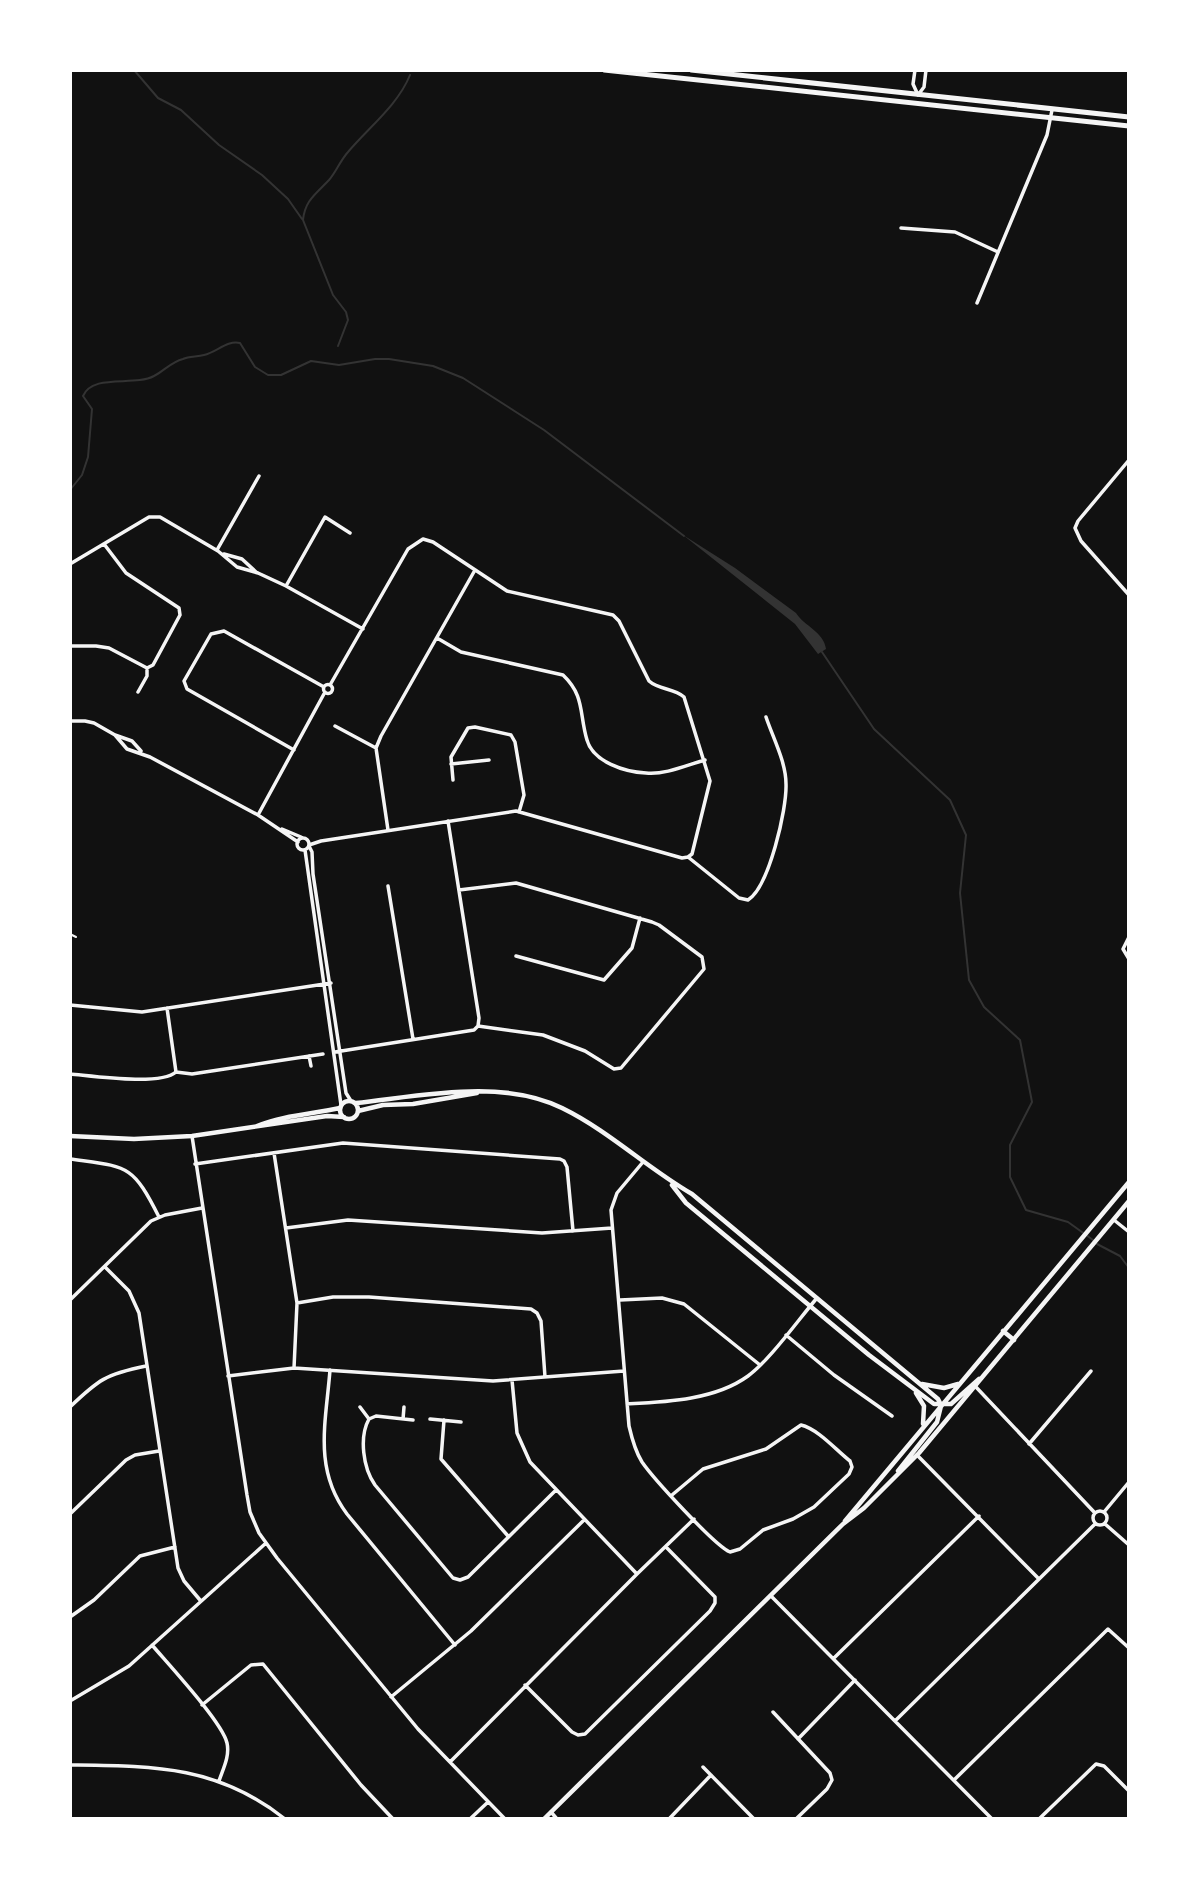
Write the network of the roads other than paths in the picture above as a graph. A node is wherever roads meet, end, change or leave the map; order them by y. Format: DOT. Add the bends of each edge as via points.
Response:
graph roads {
  1 [pos="604,70"];
  2 [pos="691,70"];
  3 [pos="915,70"];
  4 [pos="926,70"];
  5 [pos="918,94"];
  6 [pos="917,103"];
  7 [pos="1052,109"];
  8 [pos="1051,117"];
  9 [pos="1129,117"];
  10 [pos="1129,126"];
  11 [pos="901,228"];
  12 [pos="998,252"];
  13 [pos="977,303"];
  14 [pos="1129,460"];
  15 [pos="259,476"];
  16 [pos="350,533"];
  17 [pos="104,544"];
  18 [pos="219,552"];
  19 [pos="70,564"];
  20 [pos="475,570"];
  21 [pos="258,573"];
  22 [pos="286,586"];
  23 [pos="1129,595"];
  24 [pos="363,629"];
  25 [pos="437,638"];
  26 [pos="70,646"];
  27 [pos="148,668"];
  28 [pos="330,685"];
  29 [pos="325,690"];
  30 [pos="138,692"];
  31 [pos="766,717"];
  32 [pos="70,721"];
  33 [pos="335,726"];
  34 [pos="115,736"];
  35 [pos="376,748"];
  36 [pos="294,750"];
  37 [pos="143,753"];
  38 [pos="489,760"];
  39 [pos="705,760"];
  40 [pos="451,764"];
  41 [pos="453,780"];
  42 [pos="519,811"];
  43 [pos="258,815"];
  44 [pos="448,821"];
  45 [pos="277,827"];
  46 [pos="388,830"];
  47 [pos="306,838"];
  48 [pos="321,841"];
  49 [pos="298,842"];
  50 [pos="308,847"];
  51 [pos="688,857"];
  52 [pos="388,886"];
  53 [pos="459,890"];
  54 [pos="639,918"];
  55 [pos="70,934"];
  56 [pos="76,937"];
  57 [pos="1129,937"];
  58 [pos="516,956"];
  59 [pos="1129,959"];
  60 [pos="324,983"];
  61 [pos="331,983"];
  62 [pos="70,1005"];
  63 [pos="167,1009"];
  64 [pos="478,1026"];
  65 [pos="413,1039"];
  66 [pos="341,1051"];
  67 [pos="335,1052"];
  68 [pos="323,1054"];
  69 [pos="309,1056"];
  70 [pos="311,1066"];
  71 [pos="176,1072"];
  72 [pos="70,1073"];
  73 [pos="478,1092"];
  74 [pos="353,1102"];
  75 [pos="341,1106"];
  76 [pos="358,1111"];
  77 [pos="344,1116"];
  78 [pos="253,1127"];
  79 [pos="70,1136"];
  80 [pos="192,1136"];
  81 [pos="274,1153"];
  82 [pos="70,1159"];
  83 [pos="643,1162"];
  84 [pos="195,1164"];
  85 [pos="669,1181"];
  86 [pos="1129,1184"];
  87 [pos="1129,1201"];
  88 [pos="202,1208"];
  89 [pos="1104,1211"];
  90 [pos="159,1217"];
  91 [pos="1114,1220"];
  92 [pos="286,1228"];
  93 [pos="612,1228"];
  94 [pos="573,1231"];
  95 [pos="1129,1232"];
  96 [pos="105,1266"];
  97 [pos="817,1298"];
  98 [pos="70,1300"];
  99 [pos="619,1301"];
  100 [pos="297,1303"];
  101 [pos="810,1306"];
  102 [pos="1003,1331"];
  103 [pos="786,1335"];
  104 [pos="1014,1340"];
  105 [pos="897,1364"];
  106 [pos="760,1365"];
  107 [pos="146,1366"];
  108 [pos="294,1368"];
  109 [pos="330,1370"];
  110 [pos="624,1371"];
  111 [pos="1091,1371"];
  112 [pos="890,1372"];
  113 [pos="228,1376"];
  114 [pos="545,1377"];
  115 [pos="983,1377"];
  116 [pos="512,1380"];
  117 [pos="918,1382"];
  118 [pos="958,1384"];
  119 [pos="975,1386"];
  120 [pos="915,1391"];
  121 [pos="627,1404"];
  122 [pos="941,1405"];
  123 [pos="70,1407"];
  124 [pos="360,1407"];
  125 [pos="404,1407"];
  126 [pos="892,1416"];
  127 [pos="369,1419"];
  128 [pos="403,1419"];
  129 [pos="430,1419"];
  130 [pos="413,1420"];
  131 [pos="444,1420"];
  132 [pos="460,1422"];
  133 [pos="922,1429"];
  134 [pos="1029,1444"];
  135 [pos="159,1451"];
  136 [pos="917,1455"];
  137 [pos="1129,1482"];
  138 [pos="890,1483"];
  139 [pos="556,1490"];
  140 [pos="672,1495"];
  141 [pos="1104,1512"];
  142 [pos="1094,1513"];
  143 [pos="70,1514"];
  144 [pos="979,1516"];
  145 [pos="584,1520"];
  146 [pos="694,1520"];
  147 [pos="843,1524"];
  148 [pos="1095,1524"];
  149 [pos="1105,1524"];
  150 [pos="509,1537"];
  151 [pos="265,1543"];
  152 [pos="1129,1545"];
  153 [pos="666,1546"];
  154 [pos="175,1547"];
  155 [pos="637,1574"];
  156 [pos="1039,1578"];
  157 [pos="771,1596"];
  158 [pos="200,1600"];
  159 [pos="70,1617"];
  160 [pos="152,1645"];
  161 [pos="455,1645"];
  162 [pos="1129,1648"];
  163 [pos="834,1658"];
  164 [pos="855,1680"];
  165 [pos="526,1685"];
  166 [pos="391,1697"];
  167 [pos="70,1702"];
  168 [pos="202,1705"];
  169 [pos="773,1712"];
  170 [pos="895,1721"];
  171 [pos="798,1739"];
  172 [pos="450,1762"];
  173 [pos="70,1765"];
  174 [pos="703,1767"];
  175 [pos="711,1775"];
  176 [pos="954,1780"];
  177 [pos="218,1781"];
  178 [pos="1129,1791"];
  179 [pos="488,1802"];
  180 [pos="551,1812"];
  181 [pos="285,1819"];
  182 [pos="393,1819"];
  183 [pos="470,1819"];
  184 [pos="505,1819"];
  185 [pos="544,1819"];
  186 [pos="557,1819"];
  187 [pos="669,1819"];
  188 [pos="754,1819"];
  189 [pos="796,1819"];
  190 [pos="992,1819"];
  191 [pos="1039,1819"];
  1 -- 6 [label="highway"];
  2 -- 5 [label="highway"];
  3 -- 5 [label="street" via="913,84"];
  4 -- 5 [label="street"];
  5 -- 6 [label="highway"];
  5 -- 7 [label="highway"];
  6 -- 8 [label="highway"];
  7 -- 8 [label="street"];
  7 -- 9 [label="highway"];
  8 -- 10 [label="highway"];
  8 -- 12 [label="street"];
  11 -- 12 [label="street" via="955,232"];
  12 -- 13 [label="street"];
  14 -- 23 [label="street" via="1075,528"];
  15 -- 18 [label="street"];
  16 -- 22 [label="street" via="325,517"];
  17 -- 18 [label="street" via="149,517 160,517"];
  17 -- 19 [label="street"];
  17 -- 27 [label="street" via="126,573 179,608 180,615"];
  18 -- 21 [label="street" via="237,567"];
  18 -- 21 [label="street" via="242,559"];
  20 -- 24 [label="street" via="423,538 408,549"];
  20 -- 25 [label="street"];
  20 -- 39 [label="street" via="507,591 616,617 649,681 686,699"];
  21 -- 22 [label="street"];
  22 -- 24 [label="street"];
  24 -- 28 [label="street"];
  25 -- 35 [label="street"];
  25 -- 39 [label="street" via="461,652 563,675 579,697 588,743 610,764 646,774"];
  26 -- 27 [label="street" via="109,648"];
  27 -- 30 [label="street"];
  28 -- 29 [label="street"];
  28 -- 29 [label="street" via="332,691"];
  29 -- 36 [label="street"];
  29 -- 36 [label="street" via="224,631 211,634 184,681 187,689"];
  31 -- 51 [label="street" via="786,785 775,850 755,895 748,900 739,898"];
  32 -- 34 [label="street" via="91,722"];
  33 -- 35 [label="street"];
  34 -- 37 [label="street" via="131,741"];
  34 -- 37 [label="street" via="124,748"];
  35 -- 46 [label="street"];
  36 -- 43 [label="street"];
  37 -- 43 [label="street"];
  38 -- 40 [label="street"];
  39 -- 51 [label="street" via="709,791"];
  40 -- 41 [label="street"];
  40 -- 42 [label="street" via="468,727 511,735 524,795"];
  42 -- 44 [label="street"];
  42 -- 51 [label="street"];
  43 -- 45 [label="street"];
  44 -- 46 [label="street"];
  44 -- 53 [label="street"];
  45 -- 47 [label="street"];
  45 -- 49 [label="street"];
  46 -- 48 [label="street"];
  47 -- 48 [label="street"];
  47 -- 49 [label="street"];
  47 -- 50 [label="street"];
  48 -- 50 [label="street"];
  49 -- 50 [label="street" via="298,847"];
  50 -- 60 [label="street"];
  50 -- 61 [label="street"];
  52 -- 65 [label="street"];
  53 -- 54 [label="street" via="516,883"];
  53 -- 64 [label="street"];
  54 -- 58 [label="street" via="632,948 604,980"];
  54 -- 64 [label="street" via="659,925 705,961 704,969 621,1068 614,1069 585,1051 543,1035"];
  55 -- 56 [label="lane"];
  57 -- 59 [label="street" via="1123,949"];
  60 -- 61 [label="street"];
  60 -- 63 [label="street"];
  60 -- 67 [label="street"];
  61 -- 66 [label="street"];
  62 -- 63 [label="street" via="135,1012"];
  63 -- 71 [label="street"];
  64 -- 65 [label="street"];
  65 -- 66 [label="street"];
  66 -- 67 [label="street"];
  66 -- 74 [label="street" via="346,1093"];
  67 -- 75 [label="street"];
  68 -- 69 [label="street"];
  69 -- 70 [label="street"];
  69 -- 71 [label="street" via="192,1074"];
  71 -- 72 [label="street" via="170,1078 127,1079"];
  73 -- 74 [label="main road"];
  73 -- 76 [label="main road"];
  73 -- 83 [label="main road" via="516,1094 554,1104"];
  74 -- 75 [label="main road"];
  74 -- 76 [label="main road"];
  75 -- 77 [label="main road"];
  75 -- 78 [label="main road"];
  76 -- 77 [label="main road" via="352,1118"];
  77 -- 78 [label="main road"];
  78 -- 80 [label="main road"];
  79 -- 80 [label="main road"];
  80 -- 84 [label="street"];
  81 -- 84 [label="street"];
  81 -- 92 [label="street"];
  81 -- 94 [label="street" via="352,1143 560,1159 567,1167"];
  82 -- 90 [label="street" via="129,1172 142,1185"];
  83 -- 85 [label="main road"];
  83 -- 93 [label="street" via="612,1200"];
  84 -- 88 [label="street"];
  85 -- 97 [label="main road" via="692,1194"];
  85 -- 101 [label="main road" via="686,1203"];
  86 -- 89 [label="main road"];
  87 -- 91 [label="main road"];
  88 -- 90 [label="street"];
  88 -- 113 [label="street"];
  89 -- 91 [label="main road"];
  89 -- 102 [label="main road"];
  90 -- 96 [label="street" via="146,1224"];
  91 -- 95 [label="street"];
  91 -- 104 [label="main road"];
  92 -- 94 [label="street" via="359,1220 522,1232"];
  92 -- 100 [label="street"];
  93 -- 94 [label="street"];
  93 -- 99 [label="street"];
  96 -- 98 [label="street"];
  96 -- 107 [label="street" via="135,1302"];
  97 -- 101 [label="street"];
  97 -- 105 [label="main road"];
  99 -- 106 [label="street" via="662,1298 684,1304"];
  99 -- 110 [label="street"];
  100 -- 108 [label="street"];
  100 -- 114 [label="street" via="369,1297 531,1309 541,1321"];
  101 -- 103 [label="street"];
  101 -- 112 [label="main road"];
  102 -- 104 [label="main road"];
  102 -- 118 [label="main road"];
  103 -- 106 [label="street"];
  103 -- 126 [label="street"];
  104 -- 115 [label="main road"];
  105 -- 112 [label="main road"];
  105 -- 117 [label="main road"];
  106 -- 121 [label="street" via="738,1383 711,1393"];
  107 -- 123 [label="street" via="104,1377"];
  107 -- 135 [label="street"];
  108 -- 109 [label="street"];
  108 -- 113 [label="street"];
  109 -- 116 [label="street"];
  109 -- 161 [label="street" via="324,1457 333,1494"];
  110 -- 114 [label="street"];
  110 -- 121 [label="street"];
  111 -- 134 [label="street"];
  112 -- 120 [label="main road"];
  113 -- 151 [label="street" via="248,1503"];
  114 -- 116 [label="street"];
  115 -- 119 [label="main road"];
  115 -- 122 [label="main road" via="954,1402"];
  116 -- 139 [label="street" via="520,1445"];
  117 -- 118 [label="main road" via="940,1388"];
  117 -- 122 [label="main road"];
  118 -- 122 [label="main road"];
  119 -- 134 [label="street"];
  119 -- 136 [label="main road"];
  120 -- 122 [label="main road"];
  120 -- 133 [label="main road" via="924,1406"];
  121 -- 140 [label="street" via="636,1451"];
  122 -- 133 [label="main road"];
  122 -- 138 [label="main road" via="937,1422"];
  124 -- 127 [label="street"];
  125 -- 128 [label="street"];
  127 -- 128 [label="street"];
  127 -- 150 [label="street" via="365,1454 369,1476 451,1577 465,1578"];
  128 -- 130 [label="street"];
  129 -- 131 [label="street"];
  131 -- 132 [label="street"];
  131 -- 150 [label="street" via="441,1459"];
  133 -- 147 [label="main road"];
  134 -- 142 [label="street"];
  135 -- 143 [label="street" via="126,1460"];
  135 -- 154 [label="street"];
  136 -- 138 [label="main road"];
  136 -- 144 [label="street"];
  137 -- 141 [label="street"];
  138 -- 147 [label="main road"];
  139 -- 145 [label="street"];
  139 -- 150 [label="street"];
  140 -- 146 [label="street"];
  140 -- 146 [label="street" via="703,1469 766,1449 801,1425 850,1461 849,1474 814,1507 763,1530 740,1549 730,1552 723,1548"];
  141 -- 142 [label="street"];
  141 -- 149 [label="street"];
  142 -- 148 [label="street"];
  144 -- 156 [label="street"];
  144 -- 163 [label="street"];
  145 -- 155 [label="street"];
  145 -- 161 [label="street"];
  146 -- 153 [label="street"];
  147 -- 157 [label="main road"];
  148 -- 149 [label="street"];
  148 -- 156 [label="street"];
  149 -- 152 [label="street"];
  151 -- 158 [label="street"];
  151 -- 166 [label="street"];
  153 -- 155 [label="street"];
  153 -- 165 [label="street" via="715,1597 710,1611 585,1734 572,1732"];
  154 -- 158 [label="street" via="181,1578"];
  154 -- 159 [label="street" via="140,1556"];
  155 -- 165 [label="street"];
  156 -- 170 [label="street"];
  157 -- 163 [label="street"];
  157 -- 180 [label="main road"];
  158 -- 160 [label="street"];
  160 -- 167 [label="street" via="121,1672"];
  160 -- 168 [label="street"];
  161 -- 166 [label="street"];
  162 -- 176 [label="street" via="1108,1629"];
  163 -- 164 [label="street"];
  164 -- 170 [label="street"];
  164 -- 171 [label="street"];
  165 -- 172 [label="street"];
  166 -- 172 [label="street"];
  168 -- 177 [label="street" via="227,1742"];
  168 -- 182 [label="street" via="251,1665 262,1664"];
  169 -- 171 [label="street"];
  170 -- 176 [label="street"];
  171 -- 189 [label="street" via="832,1780"];
  172 -- 179 [label="street"];
  173 -- 177 [label="street" via="154,1766"];
  174 -- 175 [label="street"];
  175 -- 187 [label="street"];
  175 -- 188 [label="street"];
  176 -- 190 [label="street"];
  177 -- 181 [label="street"];
  178 -- 191 [label="street" via="1104,1766 1096,1764"];
  179 -- 183 [label="street"];
  179 -- 184 [label="street"];
  180 -- 185 [label="main road"];
  180 -- 186 [label="street"];
}
